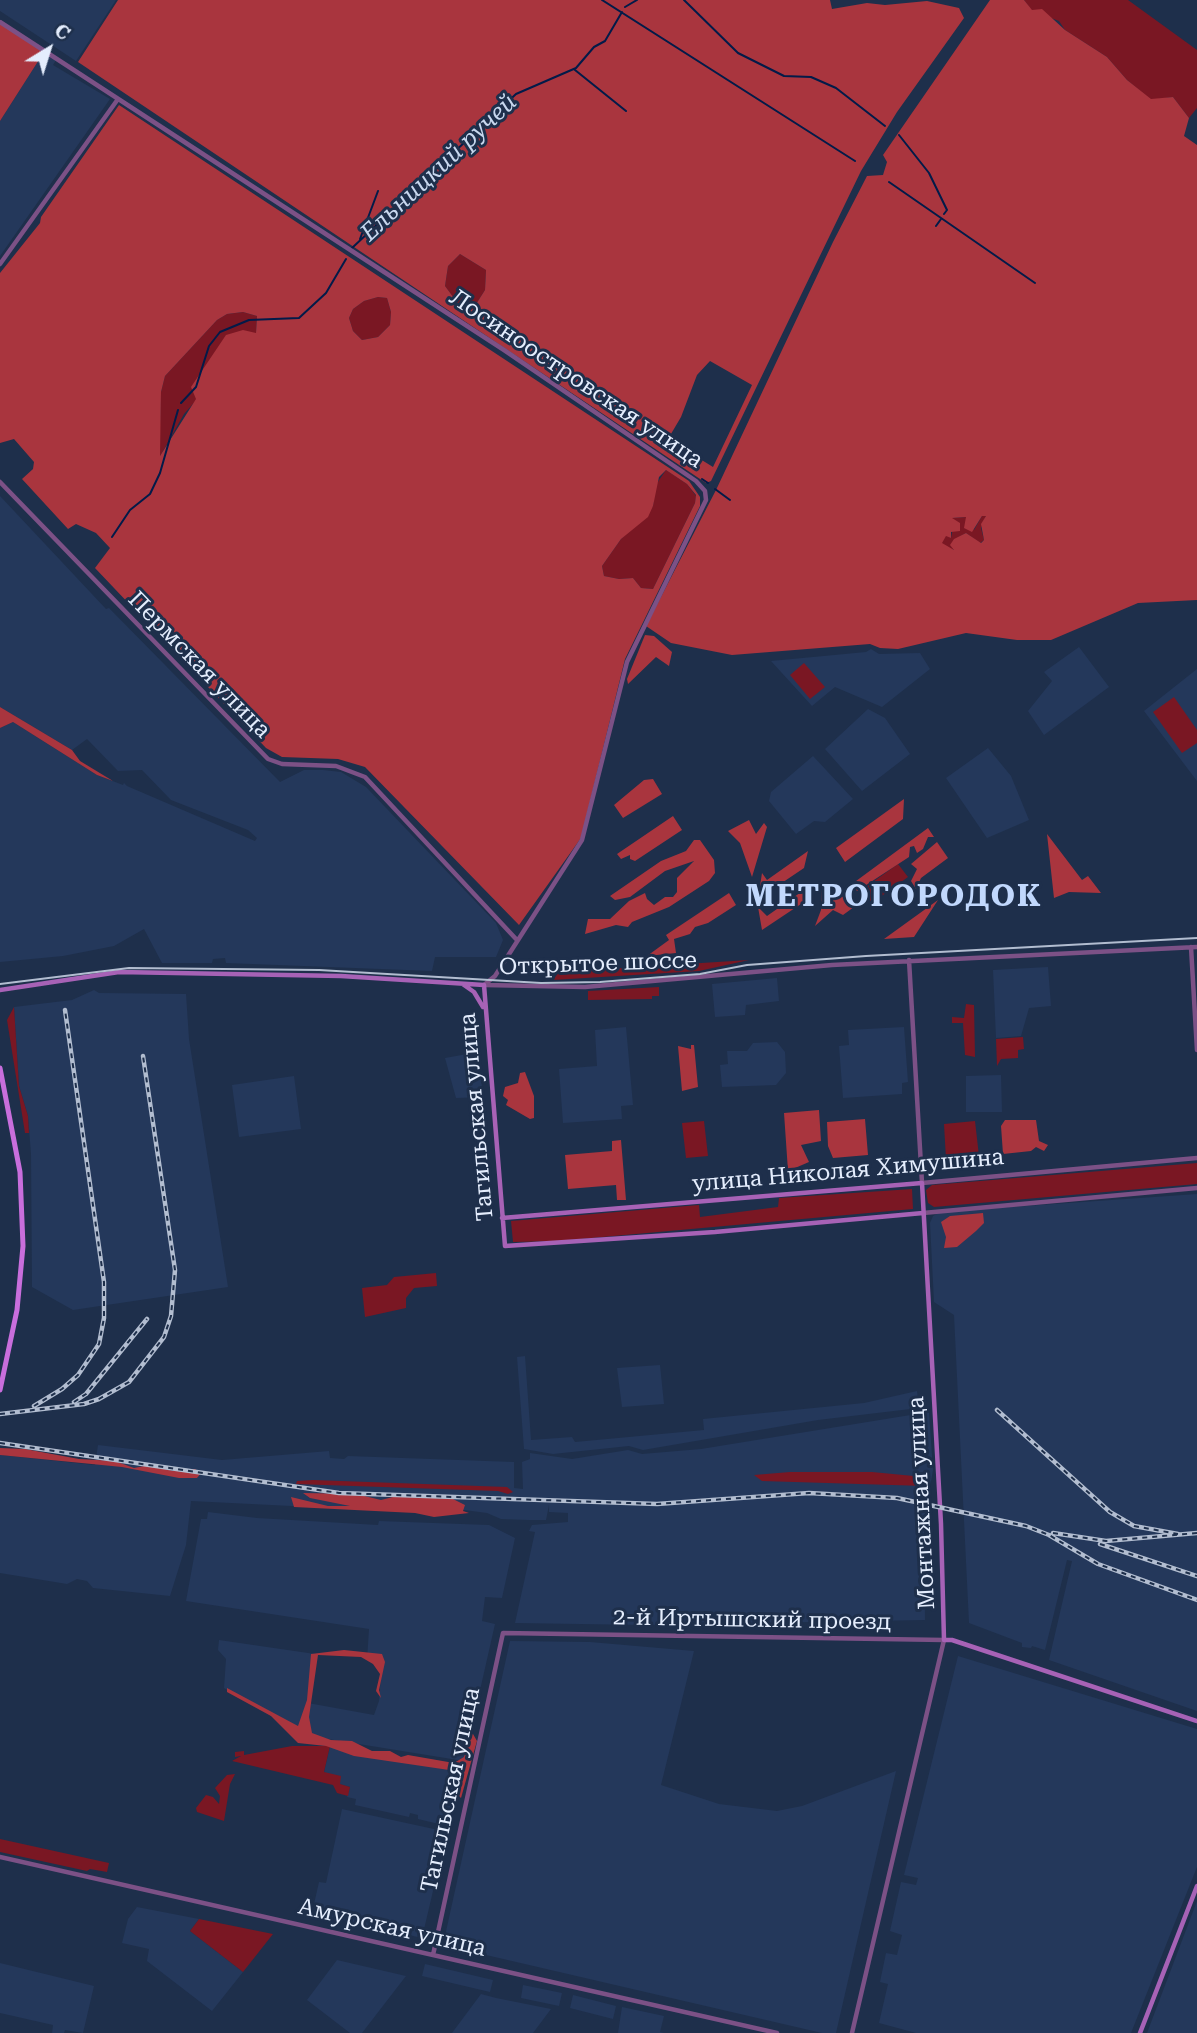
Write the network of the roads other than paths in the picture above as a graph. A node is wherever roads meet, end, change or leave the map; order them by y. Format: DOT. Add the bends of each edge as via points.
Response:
graph roads {
  1 [pos="0,22"];
  2 [pos="118,99"];
  3 [pos="0,264"];
  4 [pos="0,482"];
  5 [pos="516,939"];
  6 [pos="1194,947"];
  7 [pos="909,961"];
  8 [pos="463,984"];
  9 [pos="484,985"];
  10 [pos="3,990"];
  11 [pos="485,1011"];
  12 [pos="1197,1051"];
  13 [pos="0,1068"];
  14 [pos="1197,1158"];
  15 [pos="922,1183"];
  16 [pos="1197,1188"];
  17 [pos="923,1213"];
  18 [pos="502,1218"];
  19 [pos="505,1246"];
  20 [pos="0,1390"];
  21 [pos="503,1633"];
  22 [pos="944,1640"];
  23 [pos="1197,1721"];
  24 [pos="0,1857"];
  25 [pos="1197,1886"];
  26 [pos="433,1955"];
  27 [pos="777,2033"];
  28 [pos="852,2033"];
  29 [pos="1140,2033"];
  1 -- 2 [label="street, Лосиноостровская улица"];
  2 -- 3 [label="street"];
  2 -- 5 [label="street, Лосиноостровская улица" via="503,349 705,491 706,500 627,662 582,840"];
  4 -- 5 [label="street, Пермская улица" via="268,759 282,764 337,766 365,777"];
  5 -- 9 [label="street, Лосиноостровская улица" via="495,976"];
  6 -- 7 [label="street, Открытое шоссе"];
  6 -- 12 [label="street"];
  7 -- 9 [label="street, Открытое шоссе" via="789,967 585,987"];
  7 -- 15 [label="street, Монтажная улица"];
  8 -- 9 [label="main road, Открытое шоссе"];
  8 -- 10 [label="main road, Открытое шоссе" via="341,976 120,972"];
  8 -- 11 [label="main road" via="478,996"];
  9 -- 11 [label="main road, Тагильская улица"];
  11 -- 18 [label="main road, Тагильская улица"];
  13 -- 20 [label="main road" via="22,1193 23,1246 17,1310"];
  14 -- 15 [label="street, улица Николая Химушина"];
  15 -- 17 [label="main road, Монтажная улица"];
  15 -- 18 [label="main road, улица Николая Химушина"];
  16 -- 17 [label="street, улица Николая Химушина"];
  17 -- 19 [label="main road, улица Николая Химушина"];
  17 -- 22 [label="main road, Монтажная улица"];
  18 -- 19 [label="main road, Тагильская улица"];
  21 -- 22 [label="street, 2-й Иртышский проезд"];
  21 -- 26 [label="street, Тагильская улица"];
  22 -- 23 [label="main road, 2-й Иртышский проезд"];
  22 -- 28 [label="street, Монтажная улица"];
  24 -- 26 [label="street, Амурская улица"];
  25 -- 29 [label="main road"];
  26 -- 27 [label="street, Амурская улица"];
}
